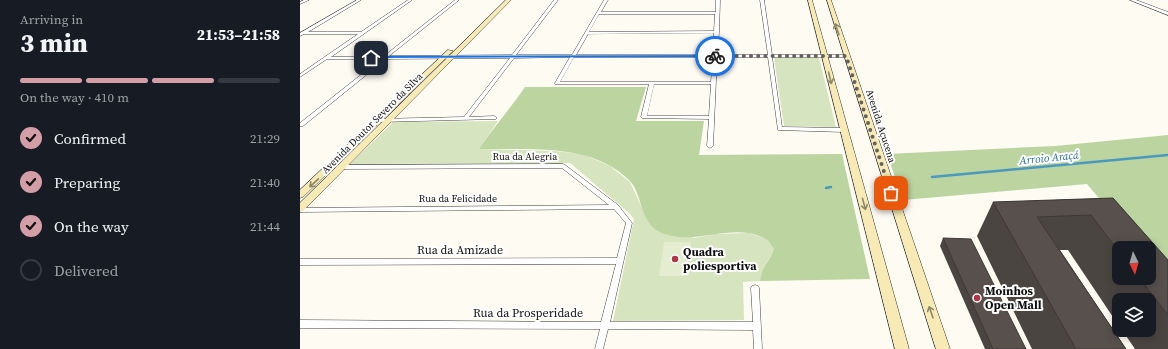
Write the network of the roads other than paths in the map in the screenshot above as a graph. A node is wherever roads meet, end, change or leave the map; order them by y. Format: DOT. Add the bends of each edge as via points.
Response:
graph roads {
  1 [pos="307,0"];
  2 [pos="359,0"];
  3 [pos="410,0"];
  4 [pos="457,0"];
  5 [pos="503,0"];
  6 [pos="509,0"];
  7 [pos="556,0"];
  8 [pos="606,0"];
  9 [pos="718,0"];
  10 [pos="762,0"];
  11 [pos="810,0"];
  12 [pos="828,0"];
  13 [pos="1132,0"];
  14 [pos="1140,0"];
  15 [pos="300,3"];
  16 [pos="1168,10"];
  17 [pos="598,13"];
  18 [pos="718,13"];
  19 [pos="1168,14"];
  20 [pos="717,32"];
  21 [pos="362,33"];
  22 [pos="587,33"];
  23 [pos="301,34"];
  24 [pos="512,56"];
  25 [pos="574,56"];
  26 [pos="715,56"];
  27 [pos="771,56"];
  28 [pos="825,56"];
  29 [pos="846,56"];
  30 [pos="444,57"];
  31 [pos="452,57"];
  32 [pos="325,58"];
  33 [pos="386,58"];
  34 [pos="300,76"];
  35 [pos="714,83"];
  36 [pos="652,84"];
  37 [pos="466,118"];
  38 [pos="494,118"];
  39 [pos="712,118"];
  40 [pos="379,120"];
  41 [pos="390,120"];
  42 [pos="301,125"];
  43 [pos="844,130"];
  44 [pos="710,146"];
  45 [pos="342,167"];
  46 [pos="300,195"];
  47 [pos="616,207"];
  48 [pos="300,209"];
  49 [pos="620,260"];
  50 [pos="300,262"];
  51 [pos="755,288"];
  52 [pos="300,324"];
  53 [pos="604,326"];
  54 [pos="757,326"];
  55 [pos="599,349"];
  56 [pos="758,349"];
  57 [pos="902,349"];
  58 [pos="944,349"];
  1 -- 15 [label="street"];
  2 -- 23 [label="street"];
  3 -- 21 [label="street"];
  4 -- 33 [label="street"];
  5 -- 30 [label="main road, Avenida Doutor Severo da Silva"];
  6 -- 31 [label="main road, Avenida Doutor Severo da Silva"];
  7 -- 24 [label="street"];
  8 -- 17 [label="street"];
  9 -- 18 [label="street"];
  10 -- 27 [label="street"];
  11 -- 28 [label="main road"];
  29 -- 12 [label="main road, Avenida Açucena, one-way"];
  13 -- 19 [label="street"];
  14 -- 16 [label="street"];
  17 -- 18 [label="street"];
  17 -- 22 [label="street"];
  18 -- 20 [label="street"];
  20 -- 22 [label="street"];
  20 -- 26 [label="street"];
  21 -- 23 [label="street"];
  21 -- 32 [label="street"];
  22 -- 25 [label="street"];
  24 -- 25 [label="street"];
  24 -- 31 [label="street"];
  24 -- 37 [label="street"];
  25 -- 26 [label="street"];
  25 -- 36 [label="street" via="557,83"];
  26 -- 27 [label="street"];
  26 -- 35 [label="street"];
  27 -- 28 [label="street"];
  27 -- 43 [label="street" via="780,129"];
  28 -- 29 [label="street"];
  28 -- 43 [label="main road, one-way"];
  58 -- 29 [label="main road, Avenida Açucena, one-way"];
  30 -- 31 [label="street"];
  30 -- 33 [label="street"];
  30 -- 40 [label="main road, Avenida Doutor Severo da Silva"];
  31 -- 41 [label="main road, Avenida Doutor Severo da Silva"];
  32 -- 33 [label="street"];
  32 -- 34 [label="street"];
  33 -- 42 [label="street"];
  35 -- 36 [label="street"];
  35 -- 39 [label="street"];
  36 -- 39 [label="street" via="644,117"];
  37 -- 38 [label="street"];
  37 -- 41 [label="street"];
  39 -- 44 [label="street"];
  40 -- 41 [label="street"];
  40 -- 46 [label="main road, Avenida Doutor Severo da Silva, one-way"];
  41 -- 45 [label="main road, Avenida Doutor Severo da Silva"];
  43 -- 57 [label="main road, one-way"];
  45 -- 47 [label="street, Rua da Alegria" via="564,166"];
  45 -- 48 [label="main road, Avenida Doutor Severo da Silva"];
  47 -- 48 [label="street, Rua da Felicidade"];
  47 -- 49 [label="street, Rua da Alegria" via="629,223"];
  49 -- 50 [label="street, Rua da Amizade"];
  49 -- 53 [label="street, Rua da Alegria"];
  51 -- 54 [label="street"];
  52 -- 53 [label="street, Rua da Prosperidade"];
  53 -- 54 [label="street, Rua da Prosperidade"];
  53 -- 55 [label="street, Rua da Alegria"];
  54 -- 56 [label="street"];
}
